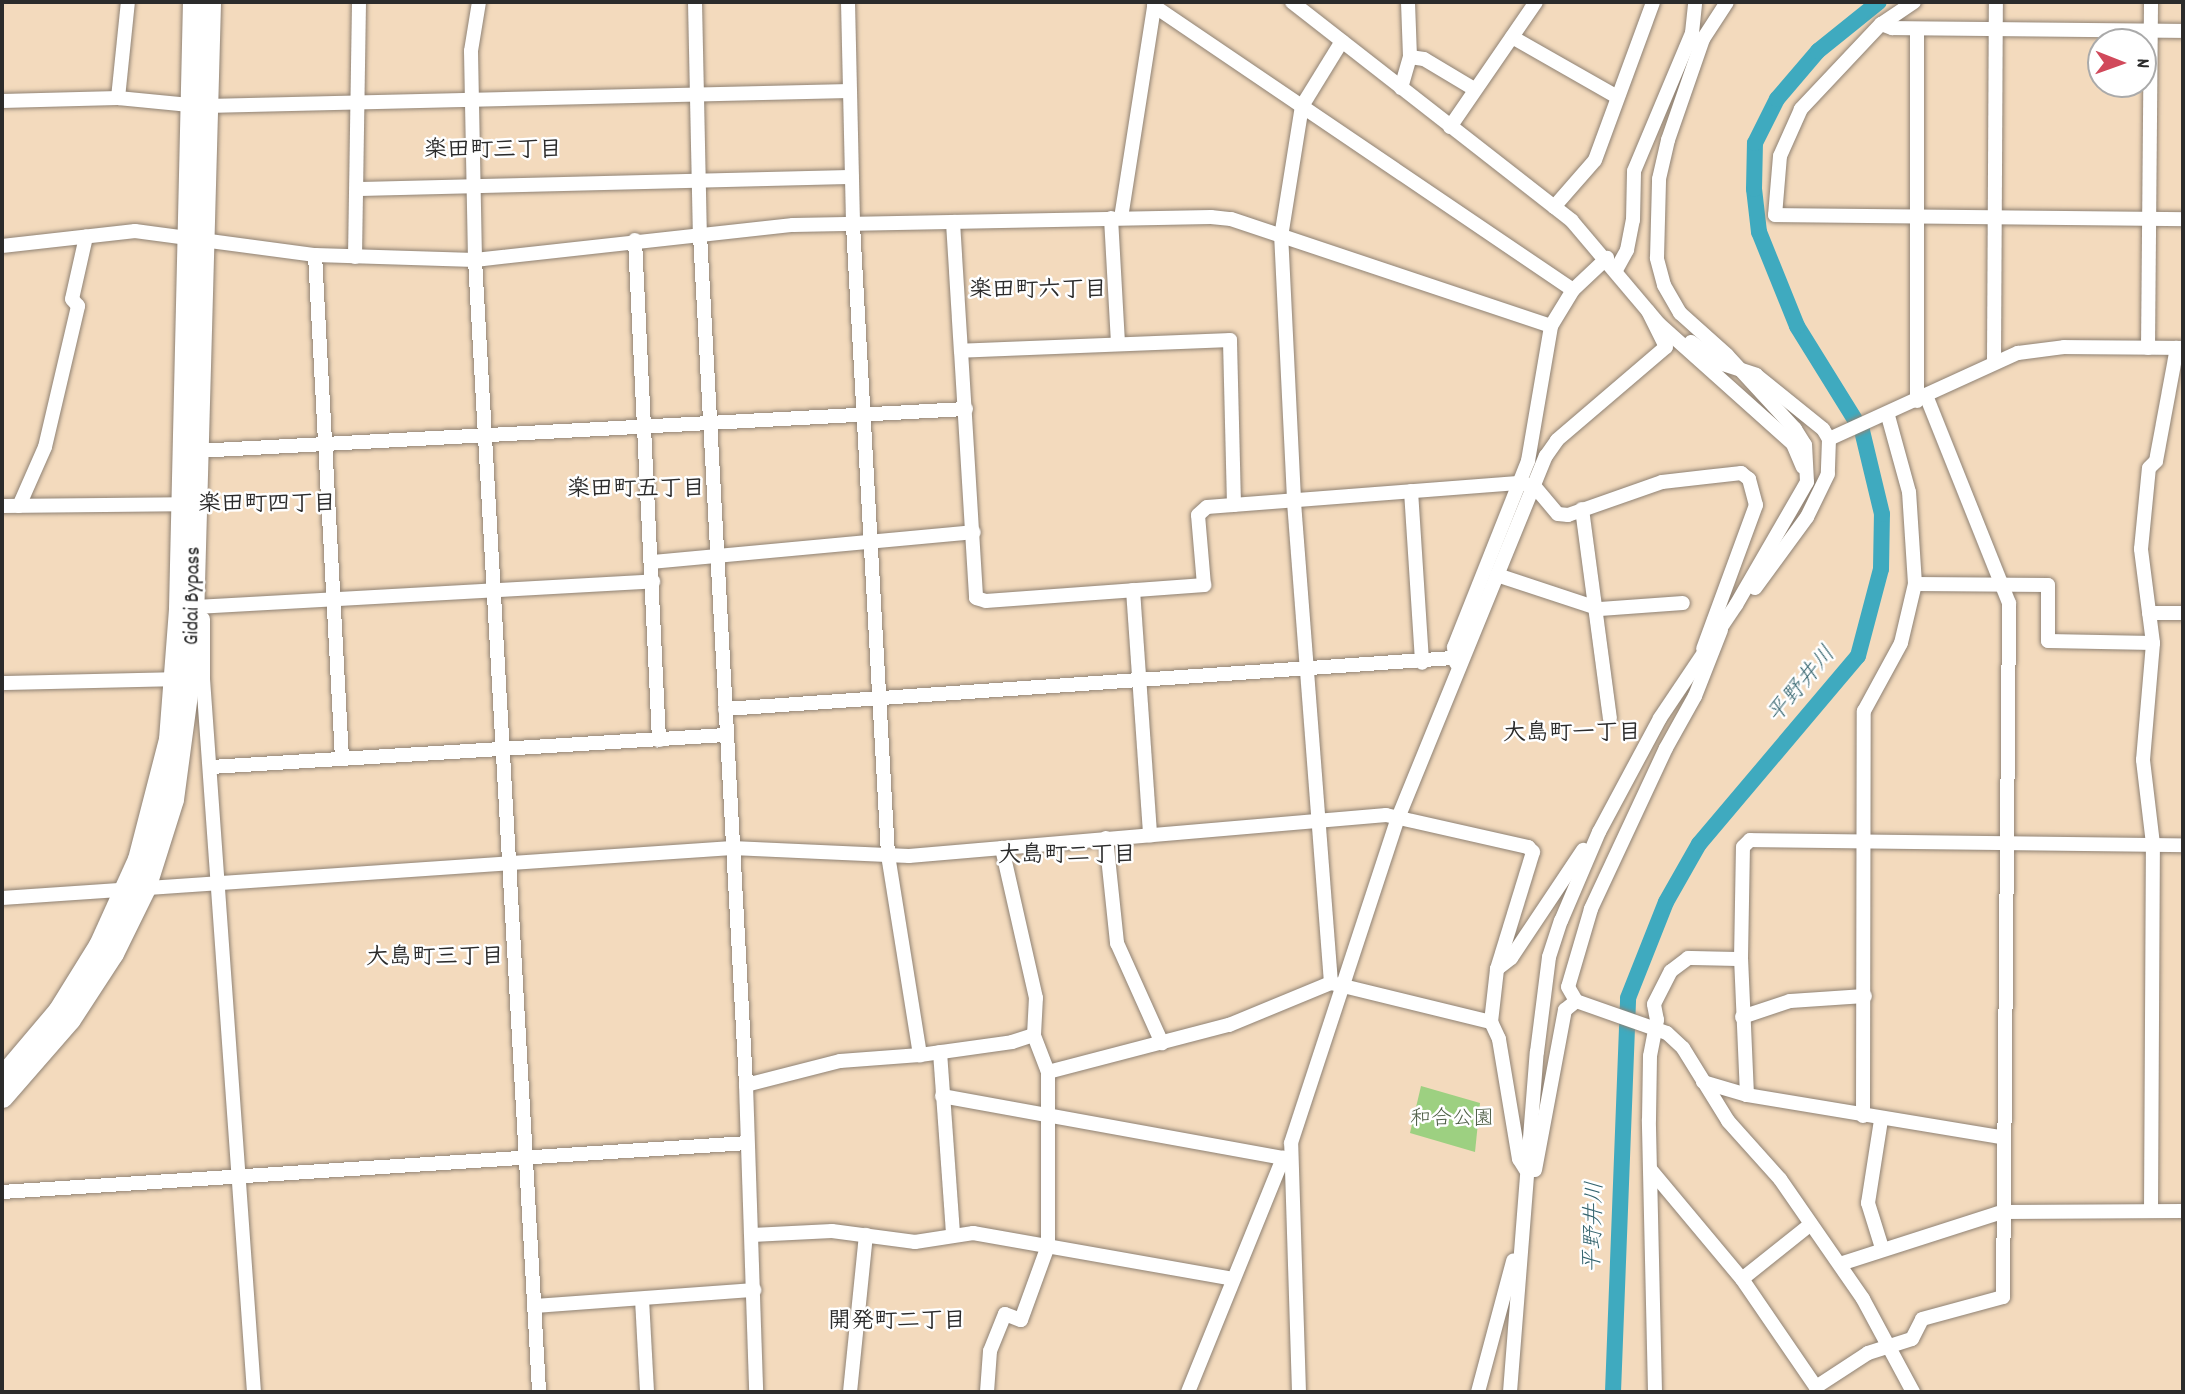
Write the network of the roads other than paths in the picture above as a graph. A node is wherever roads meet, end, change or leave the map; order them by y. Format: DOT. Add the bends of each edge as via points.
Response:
graph roads {
  1 [pos="128,2"];
  2 [pos="194,2"];
  3 [pos="210,2"];
  4 [pos="359,2"];
  5 [pos="479,2"];
  6 [pos="695,2"];
  7 [pos="848,2"];
  8 [pos="1293,2"];
  9 [pos="1408,2"];
  10 [pos="1536,2"];
  11 [pos="1653,2"];
  12 [pos="1695,2"];
  13 [pos="1727,2"];
  14 [pos="1914,2"];
  15 [pos="1996,2"];
  16 [pos="2151,2"];
  17 [pos="1154,4"];
  18 [pos="1881,24"];
  19 [pos="2150,28"];
  20 [pos="1917,29"];
  21 [pos="1996,29"];
  22 [pos="2087,30"];
  23 [pos="2157,31"];
  24 [pos="2183,31"];
  25 [pos="1512,37"];
  26 [pos="1342,41"];
  27 [pos="1410,57"];
  28 [pos="1401,88"];
  29 [pos="1474,89"];
  30 [pos="850,91"];
  31 [pos="697,95"];
  32 [pos="1617,97"];
  33 [pos="118,98"];
  34 [pos="2149,98"];
  35 [pos="471,100"];
  36 [pos="2,101"];
  37 [pos="358,103"];
  38 [pos="198,105"];
  39 [pos="1302,106"];
  40 [pos="1450,128"];
  41 [pos="852,177"];
  42 [pos="700,180"];
  43 [pos="473,186"];
  44 [pos="356,189"];
  45 [pos="1554,207"];
  46 [pos="1916,216"];
  47 [pos="1995,217"];
  48 [pos="1116,218"];
  49 [pos="2148,219"];
  50 [pos="2183,219"];
  51 [pos="953,222"];
  52 [pos="853,225"];
  53 [pos="700,235"];
  54 [pos="86,237"];
  55 [pos="1281,237"];
  56 [pos="196,240"];
  57 [pos="635,240"];
  58 [pos="2,246"];
  59 [pos="315,255"];
  60 [pos="355,257"];
  61 [pos="1607,258"];
  62 [pos="475,260"];
  63 [pos="1616,270"];
  64 [pos="1573,290"];
  65 [pos="1648,311"];
  66 [pos="1551,326"];
  67 [pos="1118,342"];
  68 [pos="2148,348"];
  69 [pos="2180,348"];
  70 [pos="961,351"];
  71 [pos="1994,360"];
  72 [pos="1737,369"];
  73 [pos="1922,399"];
  74 [pos="966,409"];
  75 [pos="864,413"];
  76 [pos="1886,417"];
  77 [pos="710,423"];
  78 [pos="645,426"];
  79 [pos="484,435"];
  80 [pos="1832,438"];
  81 [pos="324,444"];
  82 [pos="197,451"];
  83 [pos="1807,482"];
  84 [pos="1528,485"];
  85 [pos="1412,491"];
  86 [pos="1294,499"];
  87 [pos="181,504"];
  88 [pos="1234,505"];
  89 [pos="2,506"];
  90 [pos="19,506"];
  91 [pos="1582,509"];
  92 [pos="974,532"];
  93 [pos="871,542"];
  94 [pos="716,557"];
  95 [pos="652,562"];
  96 [pos="1497,575"];
  97 [pos="653,581"];
  98 [pos="1915,584"];
  99 [pos="2005,584"];
  100 [pos="1133,590"];
  101 [pos="495,592"];
  102 [pos="332,599"];
  103 [pos="1683,603"];
  104 [pos="1736,605"];
  105 [pos="198,607"];
  106 [pos="1595,607"];
  107 [pos="2149,613"];
  108 [pos="2183,613"];
  109 [pos="1721,628"];
  110 [pos="2153,643"];
  111 [pos="1703,649"];
  112 [pos="1456,662"];
  113 [pos="1422,663"];
  114 [pos="1307,671"];
  115 [pos="175,679"];
  116 [pos="2,683"];
  117 [pos="1139,683"];
  118 [pos="880,700"];
  119 [pos="725,709"];
  120 [pos="1610,718"];
  121 [pos="726,735"];
  122 [pos="659,740"];
  123 [pos="503,750"];
  124 [pos="342,759"];
  125 [pos="211,767"];
  126 [pos="1398,818"];
  127 [pos="1317,821"];
  128 [pos="1599,832"];
  129 [pos="1150,835"];
  130 [pos="1107,838"];
  131 [pos="1866,843"];
  132 [pos="2003,844"];
  133 [pos="2153,844"];
  134 [pos="2183,845"];
  135 [pos="732,848"];
  136 [pos="1002,848"];
  137 [pos="888,855"];
  138 [pos="509,863"];
  139 [pos="219,883"];
  140 [pos="135,889"];
  141 [pos="2,898"];
  142 [pos="1741,959"];
  143 [pos="1497,969"];
  144 [pos="1337,984"];
  145 [pos="1864,996"];
  146 [pos="1576,1001"];
  147 [pos="1742,1017"];
  148 [pos="1490,1022"];
  149 [pos="1650,1026"];
  150 [pos="1034,1035"];
  151 [pos="1162,1043"];
  152 [pos="940,1052"];
  153 [pos="920,1055"];
  154 [pos="1048,1072"];
  155 [pos="2,1077"];
  156 [pos="1703,1082"];
  157 [pos="746,1085"];
  158 [pos="942,1096"];
  159 [pos="1747,1096"];
  160 [pos="2,1097"];
  161 [pos="1863,1116"];
  162 [pos="1049,1117"];
  163 [pos="1881,1120"];
  164 [pos="2002,1137"];
  165 [pos="747,1143"];
  166 [pos="524,1156"];
  167 [pos="1286,1158"];
  168 [pos="1650,1169"];
  169 [pos="1527,1171"];
  170 [pos="240,1175"];
  171 [pos="2,1192"];
  172 [pos="2151,1211"];
  173 [pos="2183,1211"];
  174 [pos="2002,1212"];
  175 [pos="1522,1221"];
  176 [pos="1811,1224"];
  177 [pos="752,1235"];
  178 [pos="866,1235"];
  179 [pos="953,1235"];
  180 [pos="1048,1246"];
  181 [pos="1882,1248"];
  182 [pos="1840,1264"];
  183 [pos="1233,1279"];
  184 [pos="1742,1279"];
  185 [pos="754,1290"];
  186 [pos="642,1299"];
  187 [pos="535,1306"];
  188 [pos="1888,1347"];
  189 [pos="254,1392"];
  190 [pos="539,1392"];
  191 [pos="647,1392"];
  192 [pos="756,1392"];
  193 [pos="850,1392"];
  194 [pos="987,1392"];
  195 [pos="1188,1392"];
  196 [pos="1299,1392"];
  197 [pos="1478,1392"];
  198 [pos="1510,1392"];
  199 [pos="1655,1392"];
  200 [pos="1913,1392"];
  1 -- 33 [label="street"];
  2 -- 38 [label="highway, Gidai Bypass"];
  3 -- 38 [label="highway, Gidai Bypass"];
  4 -- 37 [label="street"];
  5 -- 35 [label="street" via="471,51"];
  6 -- 31 [label="street"];
  7 -- 30 [label="street"];
  8 -- 26 [label="street"];
  9 -- 27 [label="street"];
  10 -- 25 [label="street"];
  11 -- 32 [label="street"];
  12 -- 63 [label="street" via="1692,33 1634,171 1629,240"];
  13 -- 72 [label="street" via="1703,39 1668,140 1656,228 1664,285 1680,313"];
  14 -- 18 [label="street"];
  15 -- 21 [label="street"];
  16 -- 19 [label="street"];
  17 -- 39 [label="street"];
  17 -- 48 [label="street"];
  18 -- 20 [label="street"];
  18 -- 46 [label="street" via="1795,120 1780,156 1775,215"];
  20 -- 21 [label="street"];
  20 -- 46 [label="street"];
  21 -- 22 [label="street"];
  21 -- 47 [label="street"];
  23 -- 24 [label="street"];
  25 -- 29 [label="street"];
  25 -- 32 [label="street"];
  26 -- 28 [label="street"];
  26 -- 39 [label="street"];
  27 -- 28 [label="street"];
  27 -- 29 [label="street" via="1424,59"];
  28 -- 40 [label="street"];
  29 -- 40 [label="street"];
  30 -- 31 [label="street"];
  30 -- 41 [label="street"];
  31 -- 35 [label="street"];
  31 -- 42 [label="street"];
  32 -- 45 [label="street" via="1595,160"];
  33 -- 36 [label="street"];
  33 -- 38 [label="street"];
  34 -- 49 [label="street"];
  35 -- 37 [label="street"];
  35 -- 43 [label="street"];
  37 -- 38 [label="street"];
  37 -- 44 [label="street"];
  38 -- 56 [label="highway, Gidai Bypass"];
  39 -- 55 [label="street"];
  39 -- 64 [label="street"];
  40 -- 45 [label="street"];
  41 -- 42 [label="street"];
  41 -- 52 [label="street"];
  42 -- 43 [label="street"];
  42 -- 53 [label="street"];
  43 -- 44 [label="street"];
  43 -- 62 [label="street"];
  44 -- 60 [label="street"];
  45 -- 61 [label="street"];
  46 -- 47 [label="street"];
  46 -- 73 [label="street"];
  47 -- 49 [label="street"];
  47 -- 71 [label="street"];
  48 -- 51 [label="street"];
  48 -- 55 [label="street" via="1211,217"];
  48 -- 67 [label="street"];
  49 -- 50 [label="street"];
  49 -- 68 [label="street"];
  51 -- 52 [label="street"];
  51 -- 70 [label="street"];
  52 -- 53 [label="street"];
  52 -- 75 [label="street"];
  53 -- 57 [label="street"];
  53 -- 77 [label="street"];
  54 -- 56 [label="street" via="135,232"];
  54 -- 58 [label="street"];
  54 -- 90 [label="street" via="72,299 78,306 45,447"];
  55 -- 66 [label="street"];
  55 -- 86 [label="street"];
  56 -- 59 [label="street"];
  56 -- 82 [label="highway, Gidai Bypass"];
  56 -- 87 [label="highway, Gidai Bypass"];
  57 -- 62 [label="street"];
  57 -- 78 [label="street"];
  59 -- 60 [label="street"];
  59 -- 81 [label="street"];
  60 -- 62 [label="street"];
  61 -- 63 [label="street"];
  61 -- 64 [label="street"];
  62 -- 79 [label="street"];
  63 -- 65 [label="street"];
  64 -- 66 [label="street"];
  65 -- 72 [label="street" via="1720,363"];
  65 -- 83 [label="street" via="1793,444"];
  65 -- 84 [label="street" via="1666,347 1557,440"];
  66 -- 84 [label="street"];
  67 -- 70 [label="street"];
  67 -- 88 [label="street" via="1230,340"];
  68 -- 69 [label="street"];
  68 -- 71 [label="street" via="2038,348"];
  69 -- 107 [label="street" via="2156,461 2150,468 2141,549"];
  70 -- 74 [label="street"];
  71 -- 73 [label="street"];
  72 -- 80 [label="street" via="1756,375"];
  72 -- 83 [label="street" via="1805,445"];
  73 -- 76 [label="street"];
  73 -- 99 [label="street"];
  74 -- 75 [label="street"];
  74 -- 92 [label="street"];
  75 -- 77 [label="street"];
  75 -- 93 [label="street"];
  76 -- 80 [label="street"];
  76 -- 98 [label="street" via="1909,492"];
  77 -- 78 [label="street"];
  77 -- 94 [label="street"];
  78 -- 79 [label="street"];
  78 -- 95 [label="street"];
  79 -- 81 [label="street"];
  79 -- 101 [label="street"];
  80 -- 104 [label="street" via="1828,474 1807,517 1745,601"];
  81 -- 82 [label="street"];
  81 -- 102 [label="street"];
  82 -- 105 [label="highway, Gidai Bypass"];
  83 -- 104 [label="street"];
  84 -- 85 [label="street"];
  84 -- 91 [label="street" via="1558,514"];
  84 -- 96 [label="street"];
  84 -- 112 [label="street"];
  85 -- 86 [label="street"];
  85 -- 113 [label="street"];
  86 -- 88 [label="street"];
  86 -- 114 [label="street"];
  87 -- 90 [label="street"];
  87 -- 115 [label="highway, Gidai Bypass"];
  88 -- 100 [label="street" via="1207,507 1198,515 1203,585"];
  89 -- 90 [label="street"];
  91 -- 106 [label="street"];
  91 -- 111 [label="street" via="1662,482 1741,472 1749,479 1756,505"];
  92 -- 93 [label="street"];
  92 -- 100 [label="street" via="976,598 986,601"];
  93 -- 94 [label="street"];
  93 -- 118 [label="street"];
  94 -- 95 [label="street"];
  94 -- 119 [label="street"];
  95 -- 97 [label="street"];
  96 -- 106 [label="street"];
  96 -- 112 [label="street"];
  97 -- 101 [label="street"];
  97 -- 122 [label="street"];
  98 -- 99 [label="street"];
  98 -- 131 [label="street" via="1901,643 1864,711"];
  99 -- 110 [label="street" via="2048,585 2048,641"];
  99 -- 132 [label="street" via="2009,603"];
  100 -- 117 [label="street"];
  101 -- 102 [label="street"];
  101 -- 123 [label="street"];
  102 -- 105 [label="street"];
  102 -- 124 [label="street"];
  103 -- 106 [label="street"];
  104 -- 109 [label="street"];
  105 -- 125 [label="street"];
  105 -- 140 [label="highway, Gidai Bypass" via="175,788"];
  106 -- 120 [label="street"];
  107 -- 108 [label="street"];
  107 -- 110 [label="street"];
  109 -- 111 [label="street"];
  109 -- 146 [label="street" via="1719,644 1695,696 1591,909 1569,973 1568,987"];
  110 -- 133 [label="street" via="2143,760"];
  111 -- 128 [label="street"];
  112 -- 113 [label="street"];
  112 -- 126 [label="street"];
  113 -- 114 [label="street"];
  114 -- 117 [label="street"];
  114 -- 127 [label="street"];
  115 -- 116 [label="street"];
  115 -- 140 [label="highway, Gidai Bypass" via="158,794"];
  117 -- 118 [label="street"];
  117 -- 129 [label="street"];
  118 -- 119 [label="street"];
  118 -- 137 [label="street"];
  119 -- 121 [label="street"];
  121 -- 122 [label="street"];
  121 -- 135 [label="street"];
  122 -- 123 [label="street"];
  123 -- 124 [label="street"];
  123 -- 138 [label="street"];
  124 -- 125 [label="street"];
  125 -- 139 [label="street"];
  126 -- 127 [label="street"];
  126 -- 143 [label="street" via="1528,847 1533,852"];
  126 -- 144 [label="street"];
  127 -- 129 [label="street"];
  127 -- 144 [label="street"];
  128 -- 143 [label="street" via="1511,958"];
  128 -- 169 [label="street" via="1549,957"];
  129 -- 130 [label="street"];
  130 -- 136 [label="street"];
  130 -- 151 [label="street" via="1121,956"];
  131 -- 132 [label="street"];
  131 -- 142 [label="street" via="1750,840 1743,847"];
  131 -- 145 [label="street"];
  132 -- 133 [label="street"];
  132 -- 164 [label="street"];
  133 -- 134 [label="street"];
  133 -- 172 [label="street"];
  135 -- 137 [label="street"];
  135 -- 138 [label="street"];
  135 -- 157 [label="street"];
  136 -- 137 [label="street"];
  136 -- 150 [label="street" via="1036,998"];
  137 -- 153 [label="street"];
  138 -- 139 [label="street"];
  138 -- 166 [label="street"];
  139 -- 140 [label="street"];
  139 -- 170 [label="street"];
  140 -- 141 [label="street"];
  140 -- 155 [label="highway, Gidai Bypass" via="58,1011"];
  140 -- 160 [label="highway, Gidai Bypass" via="113,953 70,1019"];
  142 -- 147 [label="street"];
  142 -- 149 [label="street" via="1688,958 1671,971 1654,1004"];
  143 -- 148 [label="street"];
  144 -- 148 [label="street"];
  144 -- 151 [label="street" via="1229,1025"];
  144 -- 167 [label="street"];
  145 -- 147 [label="street" via="1790,1001"];
  145 -- 161 [label="street"];
  146 -- 149 [label="street"];
  146 -- 175 [label="street" via="1565,1010"];
  147 -- 159 [label="street"];
  148 -- 169 [label="street" via="1499,1038 1519,1158"];
  149 -- 156 [label="street" via="1683,1048"];
  149 -- 168 [label="street"];
  150 -- 152 [label="street"];
  150 -- 154 [label="street"];
  151 -- 154 [label="street"];
  152 -- 153 [label="street"];
  152 -- 158 [label="street"];
  153 -- 157 [label="street" via="840,1060"];
  154 -- 162 [label="street"];
  156 -- 159 [label="street"];
  156 -- 176 [label="street"];
  157 -- 165 [label="street"];
  158 -- 162 [label="street"];
  158 -- 179 [label="street"];
  159 -- 161 [label="street"];
  161 -- 163 [label="street"];
  162 -- 167 [label="street"];
  162 -- 180 [label="street"];
  163 -- 164 [label="street"];
  163 -- 181 [label="street" via="1868,1203"];
  164 -- 174 [label="street"];
  165 -- 166 [label="street"];
  165 -- 177 [label="street"];
  166 -- 170 [label="street"];
  166 -- 187 [label="street"];
  167 -- 183 [label="street"];
  167 -- 196 [label="street"];
  168 -- 184 [label="street"];
  168 -- 199 [label="street"];
  169 -- 175 [label="street"];
  170 -- 171 [label="street"];
  170 -- 189 [label="street"];
  172 -- 173 [label="street"];
  172 -- 174 [label="street"];
  174 -- 181 [label="street"];
  174 -- 188 [label="street" via="2003,1297 1922,1319 1912,1339"];
  175 -- 197 [label="street"];
  175 -- 198 [label="street"];
  176 -- 182 [label="street"];
  176 -- 184 [label="street"];
  177 -- 178 [label="street"];
  177 -- 185 [label="street"];
  178 -- 179 [label="street" via="915,1242"];
  178 -- 193 [label="street"];
  179 -- 180 [label="street" via="973,1233"];
  180 -- 183 [label="street"];
  180 -- 194 [label="street" via="1021,1320 1005,1314 990,1351"];
  181 -- 182 [label="street"];
  182 -- 188 [label="street"];
  183 -- 195 [label="street"];
  184 -- 188 [label="street" via="1816,1387 1868,1353"];
  185 -- 186 [label="street"];
  185 -- 192 [label="street"];
  186 -- 187 [label="street"];
  186 -- 191 [label="street"];
  187 -- 190 [label="street"];
  188 -- 200 [label="street"];
}
